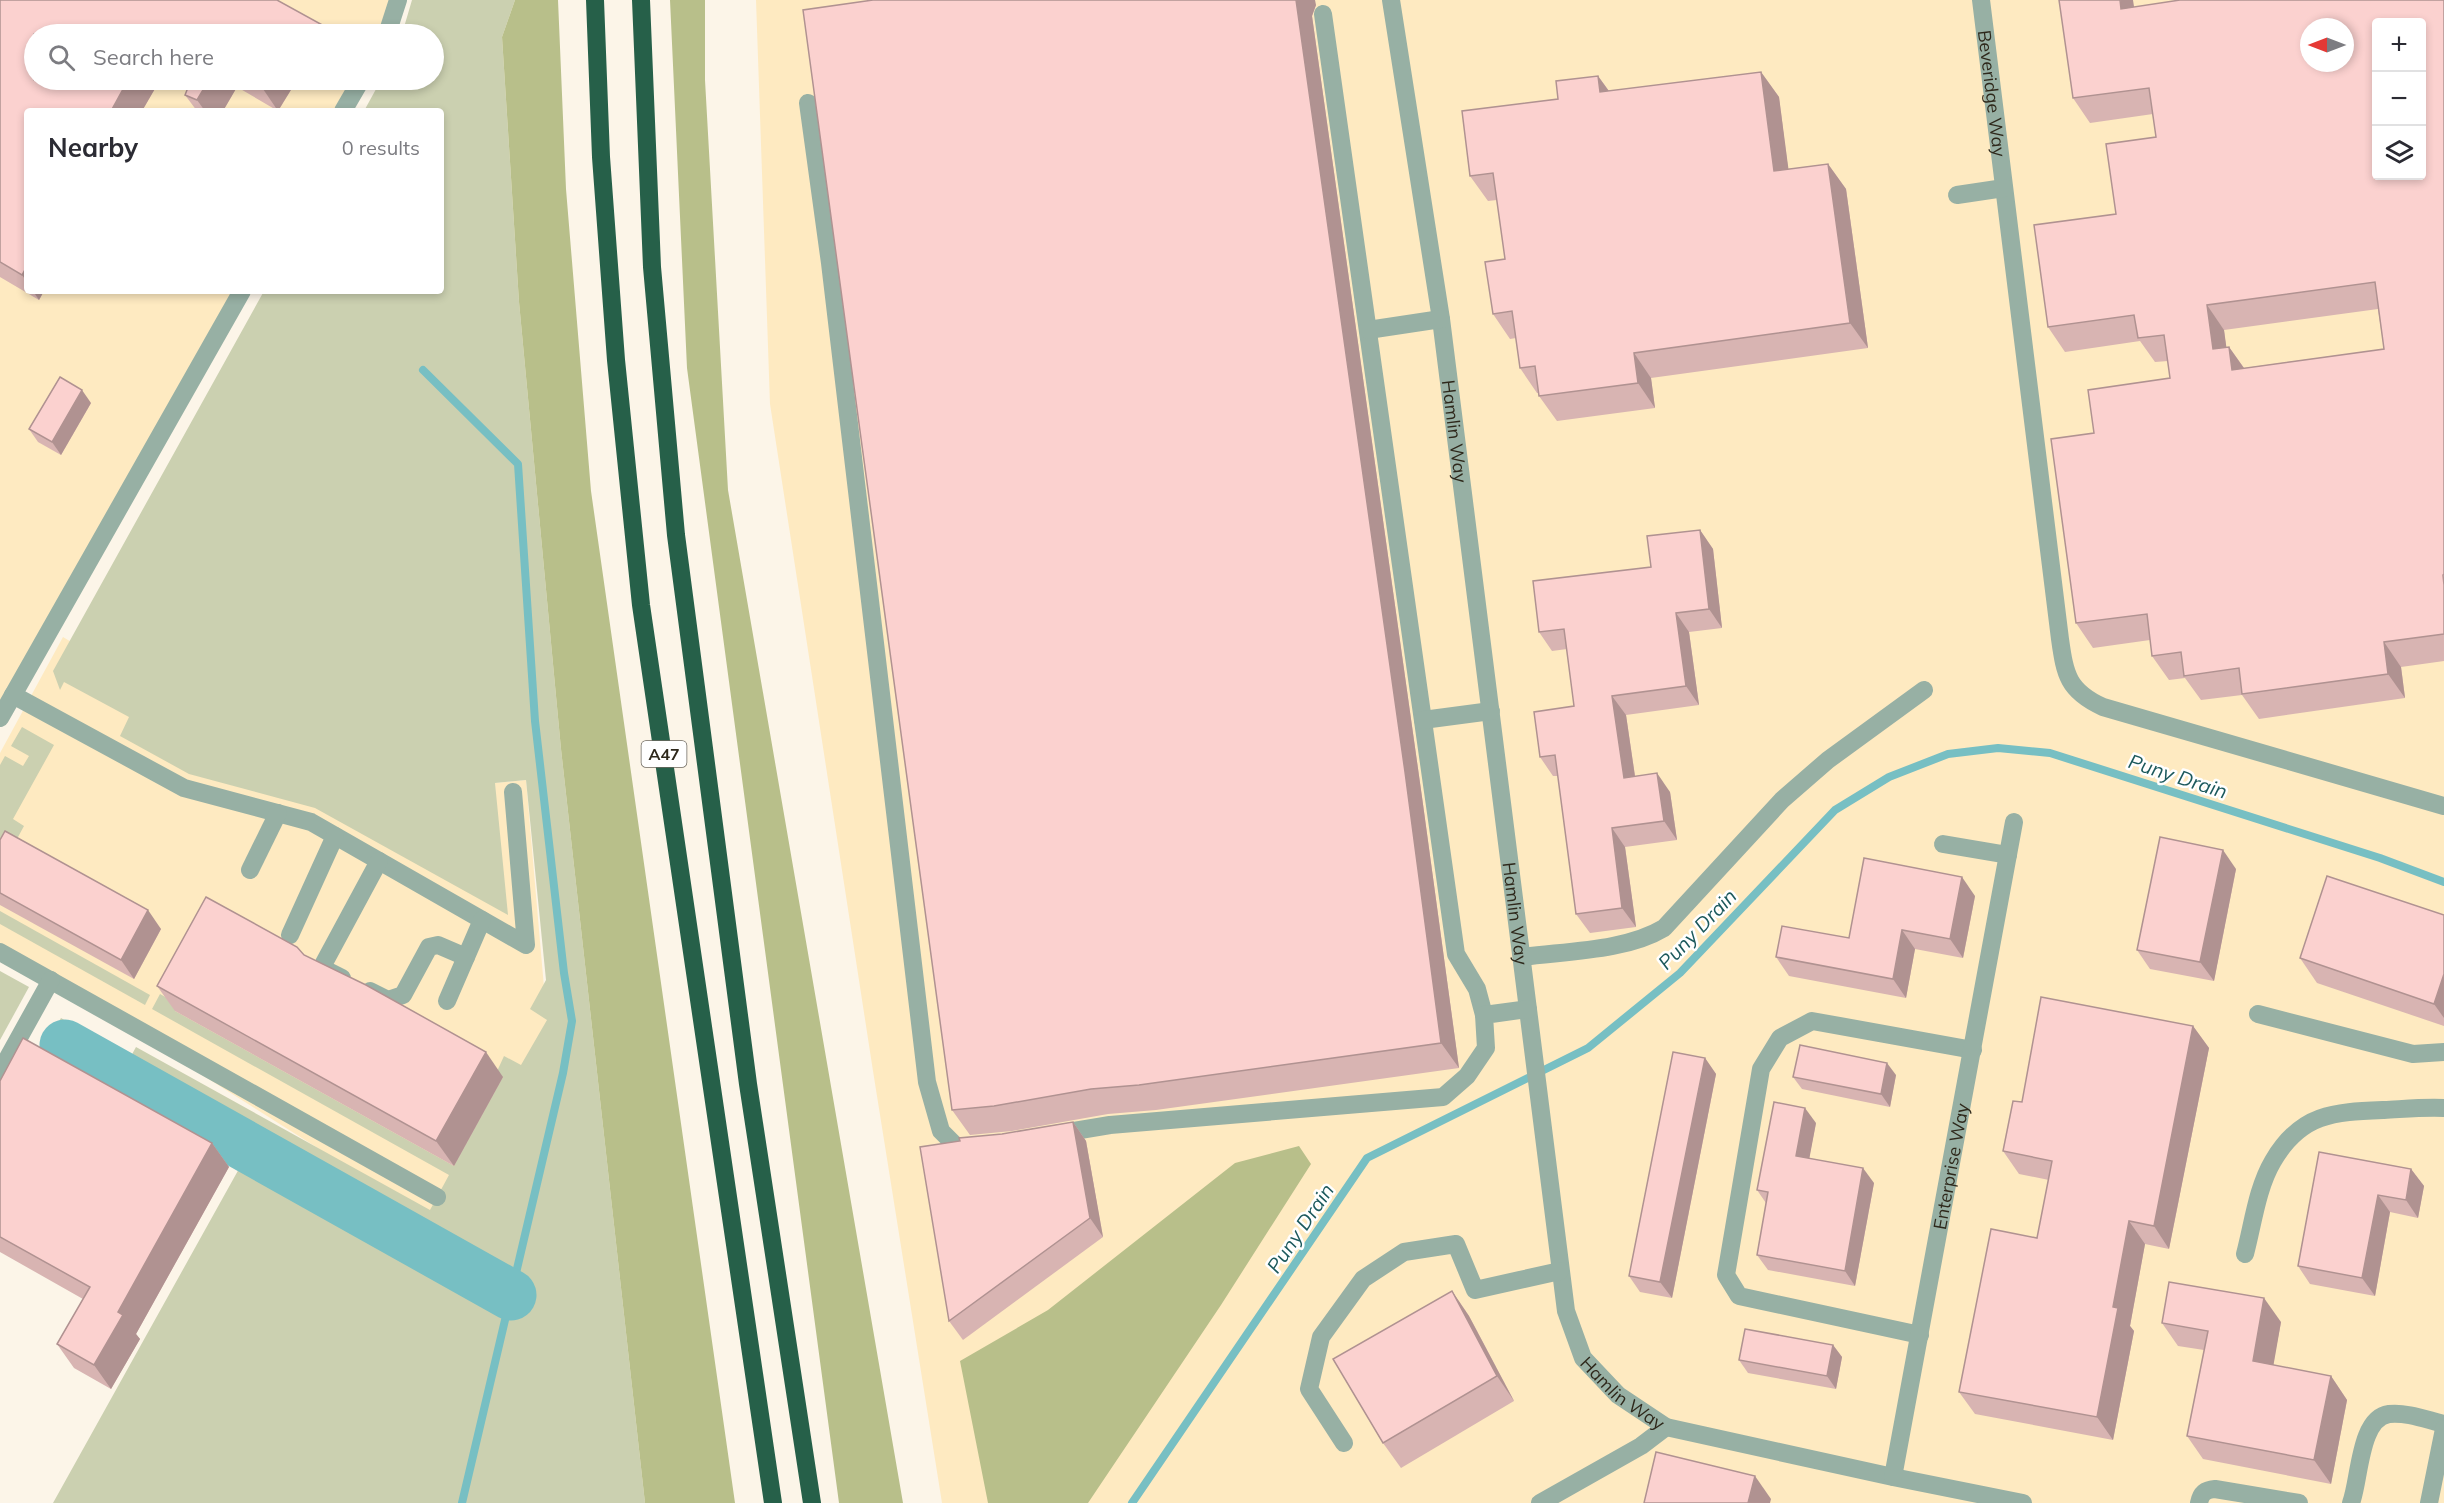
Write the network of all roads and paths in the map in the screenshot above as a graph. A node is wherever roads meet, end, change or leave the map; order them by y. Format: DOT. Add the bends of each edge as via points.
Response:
graph roads {
  1 [pos="398,0"];
  2 [pos="595,0"];
  3 [pos="641,0"];
  4 [pos="1391,0"];
  5 [pos="1981,0"];
  6 [pos="1323,14"];
  7 [pos="390,24"];
  8 [pos="355,90"];
  9 [pos="808,102"];
  10 [pos="345,108"];
  11 [pos="2004,188"];
  12 [pos="1956,195"];
  13 [pos="240,294"];
  14 [pos="1441,319"];
  15 [pos="1368,330"];
  16 [pos="1924,690"];
  17 [pos="13,695"];
  18 [pos="1491,711"];
  19 [pos="0,718"];
  20 [pos="1423,720"];
  21 [pos="513,792"];
  22 [pos="2444,806"];
  23 [pos="278,813"];
  24 [pos="2014,822"];
  25 [pos="335,836"];
  26 [pos="1943,844"];
  27 [pos="2008,855"];
  28 [pos="379,861"];
  29 [pos="249,870"];
  30 [pos="482,920"];
  31 [pos="290,934"];
  32 [pos="0,952"];
  33 [pos="466,957"];
  34 [pos="1522,957"];
  35 [pos="51,980"];
  36 [pos="447,1001"];
  37 [pos="1528,1009"];
  38 [pos="2258,1014"];
  39 [pos="1484,1015"];
  40 [pos="1972,1050"];
  41 [pos="2444,1052"];
  42 [pos="0,1072"];
  43 [pos="2444,1108"];
  44 [pos="1034,1138"];
  45 [pos="991,1144"];
  46 [pos="437,1197"];
  47 [pos="2245,1254"];
  48 [pos="1560,1271"];
  49 [pos="1920,1335"];
  50 [pos="2444,1424"];
  51 [pos="1666,1427"];
  52 [pos="2444,1429"];
  53 [pos="1344,1443"];
  54 [pos="1893,1478"];
  55 [pos="772,1503"];
  56 [pos="812,1503"];
  57 [pos="1540,1503"];
  58 [pos="2023,1503"];
  59 [pos="2199,1503"];
  60 [pos="2300,1503"];
  61 [pos="2351,1503"];
  62 [pos="2429,1503"];
  1 -- 7 [label="street"];
  2 -- 55 [label="highway, A47" via="601,157 616,360 641,605"];
  3 -- 56 [label="highway, A47" via="652,267 676,535 748,1084"];
  4 -- 14 [label="street, Hamlin Way"];
  5 -- 11 [label="street, Beveridge Way"];
  6 -- 15 [label="street"];
  8 -- 10 [label="street"];
  9 -- 45 [label="street" via="927,1082 941,1131 957,1147"];
  11 -- 12 [label="street"];
  11 -- 22 [label="street, Beveridge Way" via="2063,662 2070,681 2083,698 2103,707"];
  13 -- 17 [label="street"];
  14 -- 15 [label="street"];
  14 -- 18 [label="street, Hamlin Way"];
  15 -- 20 [label="street"];
  16 -- 34 [label="street" via="1828,760 1782,800 1665,928 1626,944"];
  17 -- 19 [label="street"];
  17 -- 23 [label="street" via="184,788"];
  18 -- 20 [label="street"];
  18 -- 34 [label="street, Hamlin Way"];
  20 -- 39 [label="street" via="1456,954 1477,989"];
  21 -- 30 [label="street" via="526,945"];
  23 -- 25 [label="street" via="311,822"];
  23 -- 29 [label="street"];
  24 -- 27 [label="street, Enterprise Way"];
  25 -- 28 [label="street"];
  25 -- 31 [label="street"];
  26 -- 27 [label="street"];
  27 -- 40 [label="street, Enterprise Way"];
  28 -- 30 [label="street"];
  28 -- 33 [label="street" via="336,938 324,963 326,970 388,1000 403,995 429,947 438,945"];
  30 -- 33 [label="street"];
  32 -- 35 [label="street"];
  33 -- 36 [label="street"];
  34 -- 37 [label="street, Hamlin Way"];
  35 -- 42 [label="street"];
  35 -- 46 [label="street"];
  37 -- 39 [label="street"];
  37 -- 48 [label="street, Hamlin Way"];
  38 -- 41 [label="street" via="2413,1054"];
  39 -- 44 [label="street" via="1486,1048 1467,1076 1443,1097 1110,1125"];
  40 -- 49 [label="street, Enterprise Way"];
  40 -- 49 [label="street" via="1812,1021 1780,1038 1761,1069 1726,1275 1739,1296"];
  43 -- 47 [label="street" via="2338,1112 2301,1128 2272,1162"];
  48 -- 51 [label="street, Hamlin Way" via="1566,1311 1583,1358 1618,1395"];
  48 -- 53 [label="street" via="1475,1290 1456,1244 1404,1252 1364,1279 1321,1337 1309,1389"];
  49 -- 54 [label="street, Enterprise Way"];
  50 -- 61 [label="street" via="2401,1414 2380,1417 2371,1425 2365,1441"];
  51 -- 54 [label="street, Hamlin Way"];
  51 -- 57 [label="street" via="1641,1446"];
  52 -- 62 [label="street"];
  54 -- 58 [label="street, Hamlin Way"];
  59 -- 60 [label="street" via="2201,1494 2215,1489"];
}
